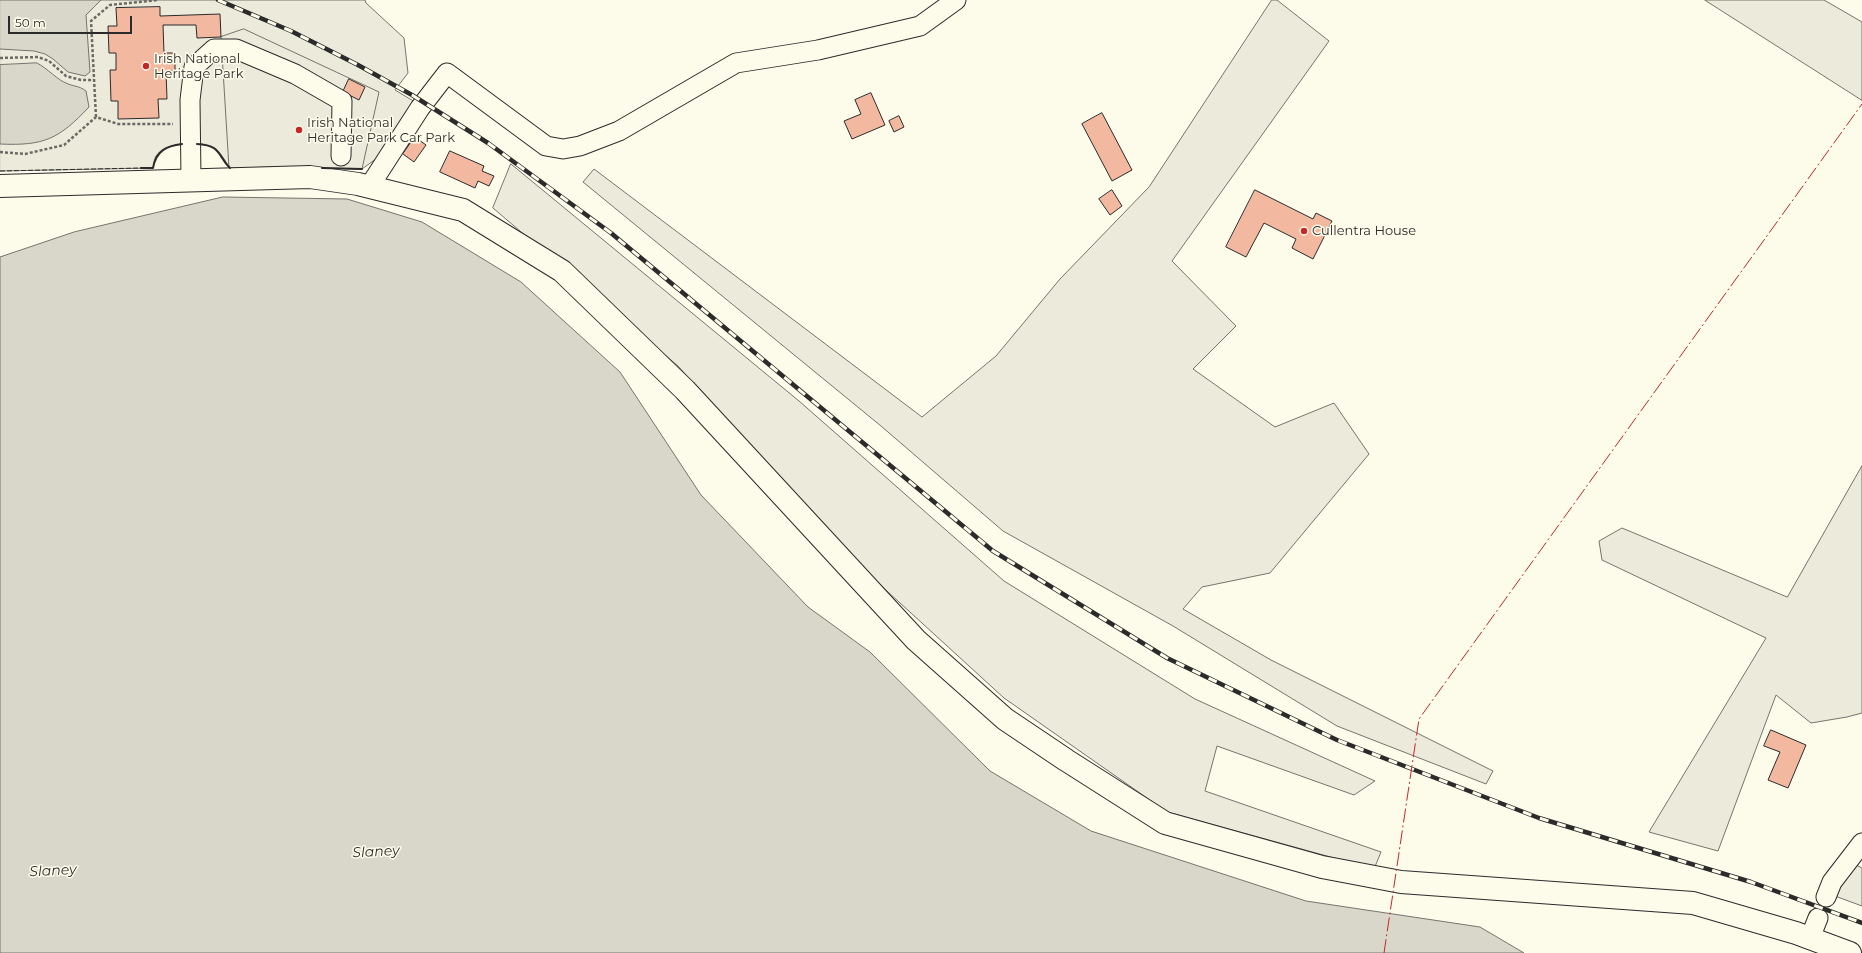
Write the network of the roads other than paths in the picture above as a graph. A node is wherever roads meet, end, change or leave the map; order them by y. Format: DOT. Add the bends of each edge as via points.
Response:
graph roads {
  1 [pos="956,0"];
  2 [pos="341,156"];
  3 [pos="192,179"];
  4 [pos="0,186"];
  5 [pos="369,187"];
  6 [pos="1862,843"];
  7 [pos="1826,897"];
  8 [pos="1850,953"];
  1 -- 5 [label="street" via="920,26 818,50 736,63 619,131 580,146 563,149 546,146 447,73 420,108"];
  2 -- 3 [label="street" via="342,101 295,74 236,49 214,49 194,67 190,100"];
  3 -- 4 [label="main road"];
  3 -- 5 [label="main road" via="310,177"];
  5 -- 8 [label="main road" via="463,210 562,271 685,390 916,640 1005,719 1165,823 1322,868 1401,882 1693,903 1814,928"];
  6 -- 7 [label="street" via="1832,882"];
}
